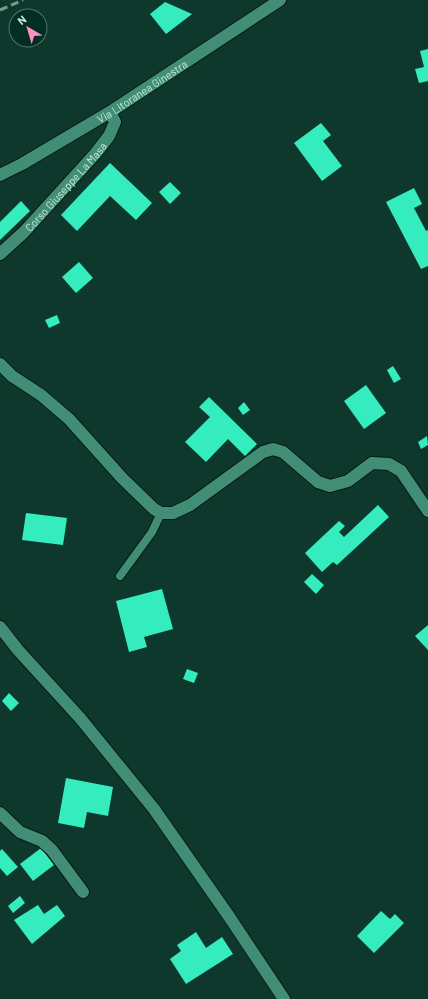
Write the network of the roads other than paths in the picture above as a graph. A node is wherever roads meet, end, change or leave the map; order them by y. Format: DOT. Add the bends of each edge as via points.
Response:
graph roads {
  1 [pos="280,0"];
  2 [pos="110,112"];
  3 [pos="0,175"];
  4 [pos="0,254"];
  5 [pos="0,364"];
  6 [pos="428,510"];
  7 [pos="162,513"];
  8 [pos="120,576"];
  9 [pos="0,627"];
  10 [pos="0,813"];
  11 [pos="83,892"];
  12 [pos="284,999"];
  1 -- 2 [label="street, Via Litoranea Ginestra"];
  2 -- 3 [label="street, Via Litoranea Ginestra"];
  2 -- 4 [label="street, Corso Giuseppe La Masa" via="115,122 96,154 24,232"];
  5 -- 7 [label="street" via="69,419 122,478 154,509"];
  6 -- 7 [label="street" via="401,471 389,464 372,463 348,481 330,486 318,482 283,452 273,449 264,452 190,505 173,513"];
  7 -- 8 [label="lane" via="152,532"];
  9 -- 12 [label="street" via="80,718 154,810"];
  10 -- 11 [label="street" via="20,832 42,841 52,850"];
}
